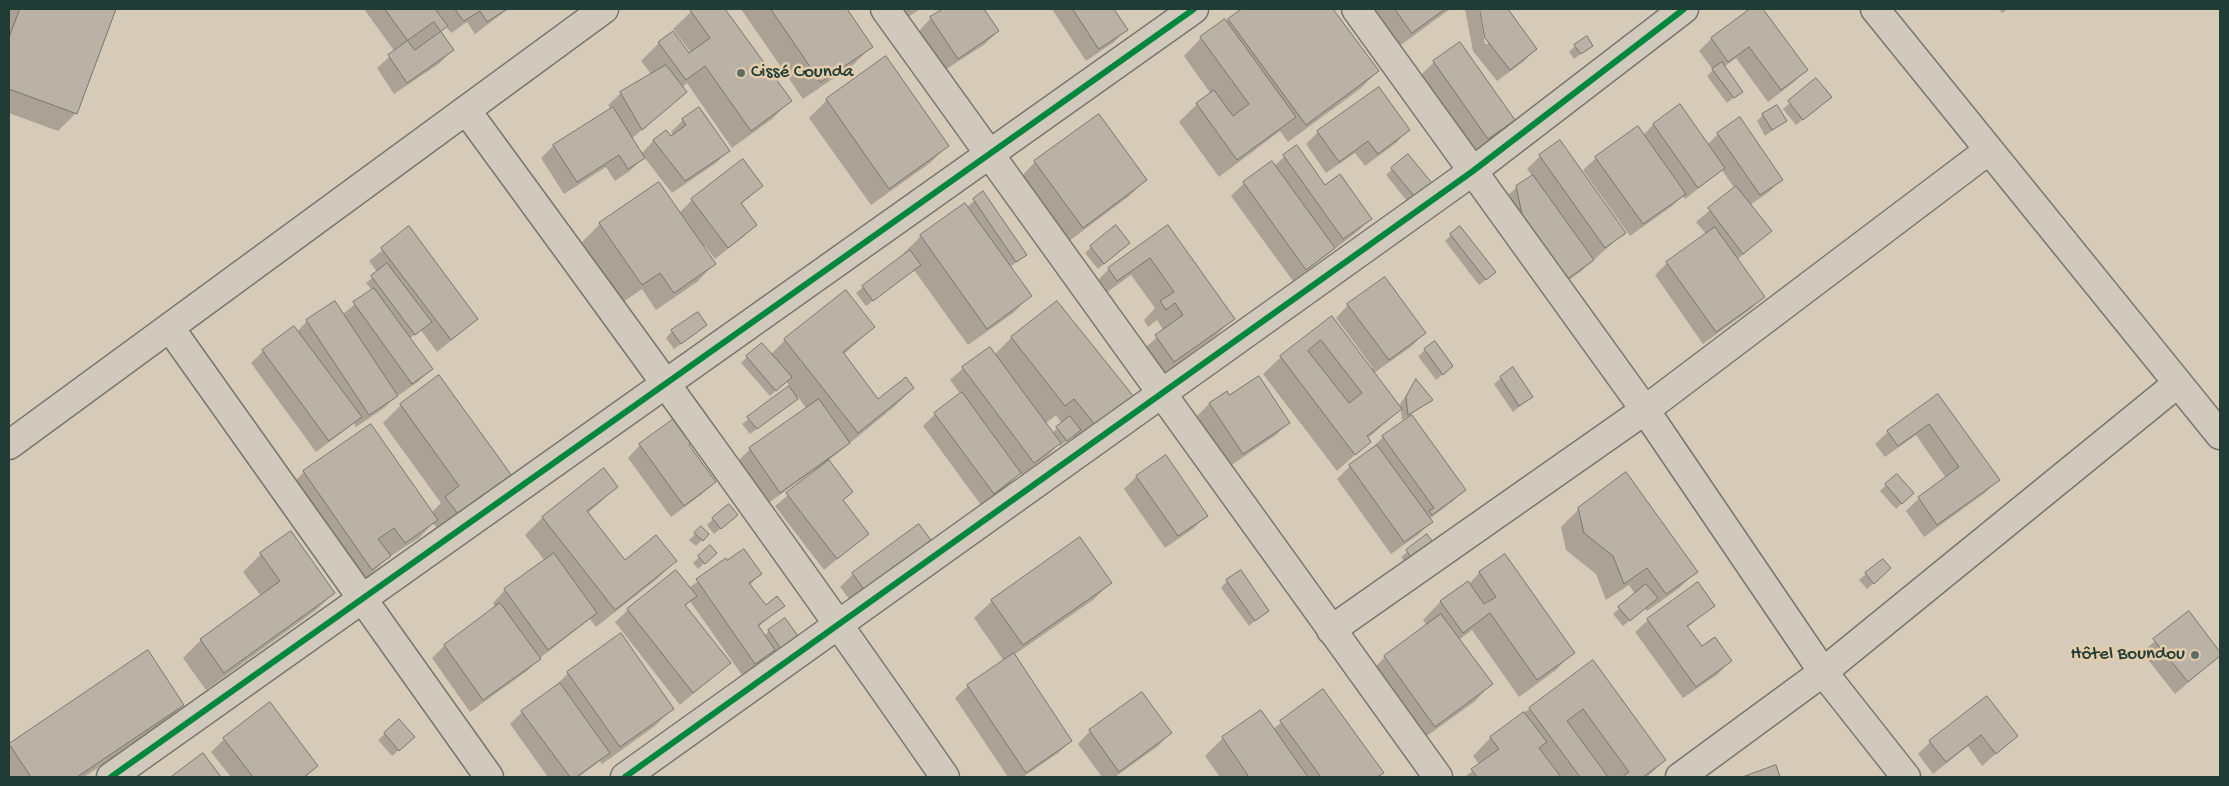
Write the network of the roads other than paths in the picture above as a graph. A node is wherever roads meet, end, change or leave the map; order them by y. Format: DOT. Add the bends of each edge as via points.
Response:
graph roads {
  1 [pos="604,9"];
  2 [pos="885,9"];
  3 [pos="1194,9"];
  4 [pos="1356,9"];
  5 [pos="1684,9"];
  6 [pos="1875,9"];
  7 [pos="466,110"];
  8 [pos="1989,150"];
  9 [pos="990,154"];
  10 [pos="1473,170"];
  11 [pos="170,328"];
  12 [pos="667,383"];
  13 [pos="2178,383"];
  14 [pos="1161,393"];
  15 [pos="1645,410"];
  16 [pos="2220,434"];
  17 [pos="9,445"];
  18 [pos="362,599"];
  19 [pos="839,624"];
  20 [pos="1331,630"];
  21 [pos="1823,672"];
  22 [pos="111,777"];
  23 [pos="489,777"];
  24 [pos="625,777"];
  25 [pos="945,777"];
  26 [pos="1438,777"];
  27 [pos="1680,777"];
  28 [pos="1906,777"];
  1 -- 7 [label="street"];
  2 -- 9 [label="street"];
  3 -- 9 [label="street"];
  4 -- 10 [label="street"];
  5 -- 10 [label="street"];
  6 -- 8 [label="street"];
  7 -- 11 [label="street"];
  7 -- 12 [label="street"];
  8 -- 13 [label="street"];
  8 -- 15 [label="street"];
  9 -- 12 [label="street"];
  9 -- 14 [label="street"];
  10 -- 14 [label="street"];
  10 -- 15 [label="street"];
  11 -- 17 [label="street"];
  11 -- 18 [label="street"];
  12 -- 18 [label="street"];
  12 -- 19 [label="street"];
  13 -- 16 [label="street"];
  13 -- 21 [label="street"];
  14 -- 19 [label="street"];
  14 -- 20 [label="street"];
  15 -- 20 [label="street"];
  15 -- 21 [label="street"];
  18 -- 22 [label="street"];
  18 -- 23 [label="street"];
  19 -- 24 [label="street"];
  19 -- 25 [label="street"];
  20 -- 26 [label="street"];
  21 -- 27 [label="street"];
  21 -- 28 [label="street"];
}
